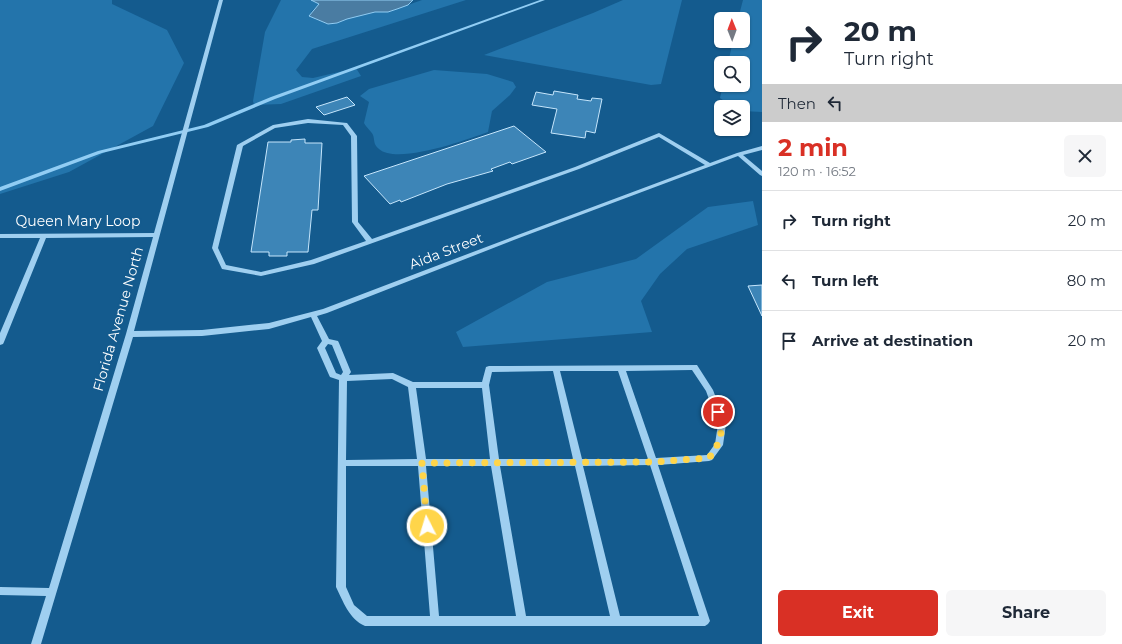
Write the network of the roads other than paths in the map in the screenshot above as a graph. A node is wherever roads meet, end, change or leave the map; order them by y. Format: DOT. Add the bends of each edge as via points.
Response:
graph roads {
  1 [pos="221,0"];
  2 [pos="762,148"];
  3 [pos="739,154"];
  4 [pos="710,165"];
  5 [pos="762,174"];
  6 [pos="156,235"];
  7 [pos="0,236"];
  8 [pos="44,236"];
  9 [pos="370,242"];
  10 [pos="313,314"];
  11 [pos="130,334"];
  12 [pos="326,341"];
  13 [pos="0,342"];
  14 [pos="556,368"];
  15 [pos="621,368"];
  16 [pos="343,378"];
  17 [pos="412,385"];
  18 [pos="485,385"];
  19 [pos="653,462"];
  20 [pos="422,463"];
  21 [pos="496,463"];
  22 [pos="579,463"];
  23 [pos="342,464"];
  24 [pos="0,591"];
  25 [pos="52,592"];
  26 [pos="434,621"];
  27 [pos="522,621"];
  28 [pos="616,621"];
  29 [pos="36,644"];
  1 -- 6 [label="street, Florida Avenue North"];
  2 -- 3 [label="street, Aida Street"];
  3 -- 4 [label="street, Aida Street"];
  3 -- 5 [label="street"];
  4 -- 9 [label="street" via="659,135 577,168"];
  4 -- 10 [label="street, Aida Street"];
  6 -- 8 [label="street, Queen Mary Loop"];
  6 -- 11 [label="street, Florida Avenue North"];
  7 -- 8 [label="street, Queen Mary Loop"];
  8 -- 13 [label="street"];
  9 -- 9 [label="street" via="312,262 261,274 224,267 215,248 240,145 273,127 308,121 345,124 354,136 356,222"];
  10 -- 11 [label="street, Aida Street" via="262,327 202,333"];
  10 -- 12 [label="street"];
  11 -- 25 [label="street, Florida Avenue North"];
  12 -- 16 [label="street" via="321,348 334,375"];
  12 -- 16 [label="street" via="335,342 348,372"];
  14 -- 15 [label="street"];
  14 -- 18 [label="street" via="489,369"];
  14 -- 22 [label="street"];
  15 -- 19 [label="street"];
  15 -- 19 [label="street" via="694,368 708,390 722,424 719,445 709,458"];
  16 -- 17 [label="street" via="393,376"];
  16 -- 23 [label="street"];
  17 -- 18 [label="street"];
  17 -- 20 [label="street"];
  18 -- 21 [label="street"];
  19 -- 22 [label="street"];
  19 -- 28 [label="street" via="705,621"];
  20 -- 21 [label="street"];
  20 -- 23 [label="street"];
  20 -- 26 [label="street"];
  21 -- 22 [label="street"];
  21 -- 27 [label="street"];
  22 -- 28 [label="street"];
  23 -- 26 [label="street" via="341,587 351,608 365,621"];
  24 -- 25 [label="street"];
  25 -- 29 [label="street, Florida Avenue North"];
  26 -- 27 [label="street"];
  27 -- 28 [label="street"];
}
